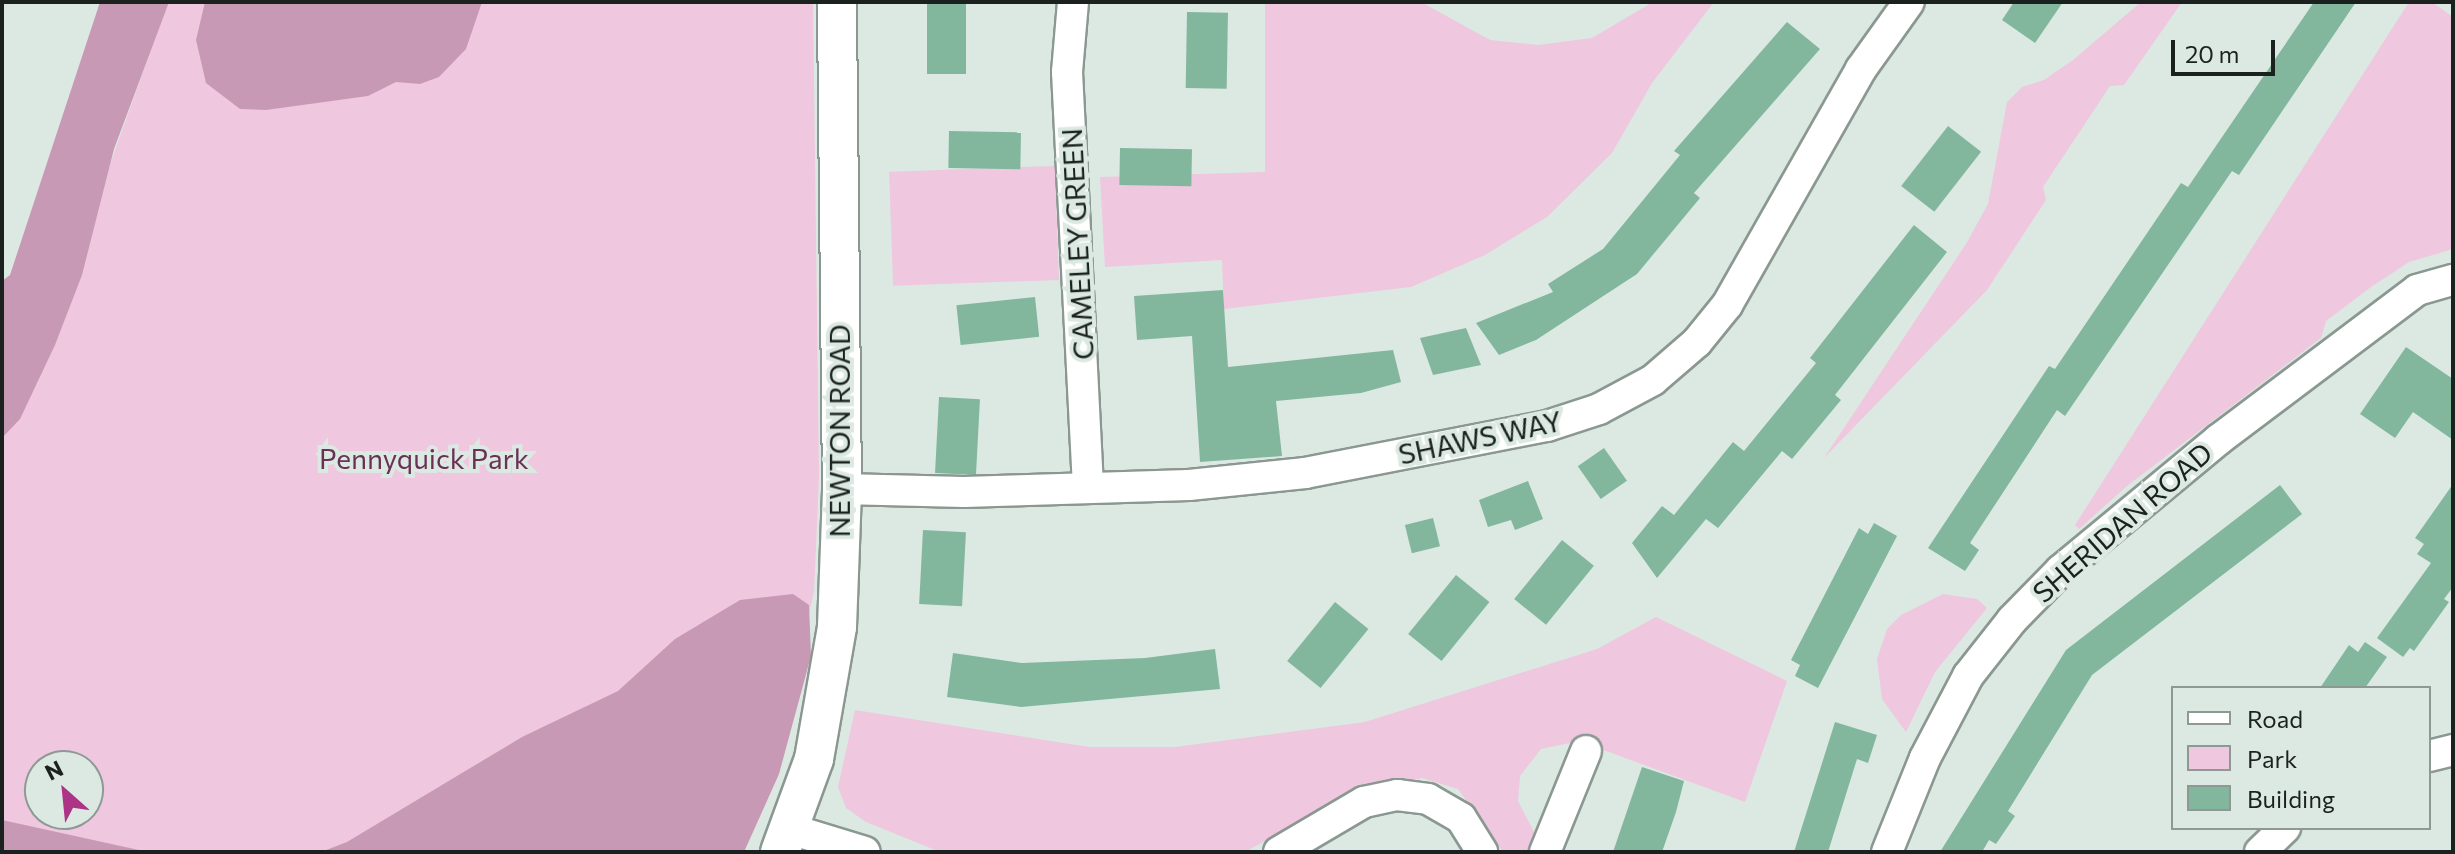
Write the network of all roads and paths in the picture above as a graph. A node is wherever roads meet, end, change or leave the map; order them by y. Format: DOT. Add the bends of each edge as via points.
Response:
graph roads {
  1 [pos="837,2"];
  2 [pos="1073,2"];
  3 [pos="1909,2"];
  4 [pos="2453,280"];
  5 [pos="1088,486"];
  6 [pos="842,489"];
  7 [pos="2453,750"];
  8 [pos="1586,751"];
  9 [pos="2431,756"];
  10 [pos="2283,830"];
  11 [pos="785,840"];
  12 [pos="865,852"];
  13 [pos="1279,852"];
  14 [pos="1482,852"];
  15 [pos="1545,852"];
  16 [pos="1887,852"];
  17 [pos="2260,852"];
  1 -- 6 [label="street, NEWTON ROAD"];
  2 -- 5 [label="street, CAMELEY GREEN" via="1067,72"];
  3 -- 5 [label="street, SHAWS WAY" via="1861,69 1727,305 1697,342 1653,380 1599,409 1547,426 1305,473 1189,485"];
  4 -- 16 [label="street, SHERIDAN ROAD" via="2417,290 2305,374 2218,440 2041,590 1968,676 1925,758"];
  5 -- 6 [label="street, SHAWS WAY" via="964,492"];
  6 -- 11 [label="street, NEWTON ROAD" via="829,690 814,759"];
  7 -- 9 [label="street"];
  8 -- 15 [label="street"];
  10 -- 17 [label="street"];
  11 -- 12 [label="street"];
  13 -- 14 [label="street" via="1364,802 1397,795 1428,799 1461,818"];
}
